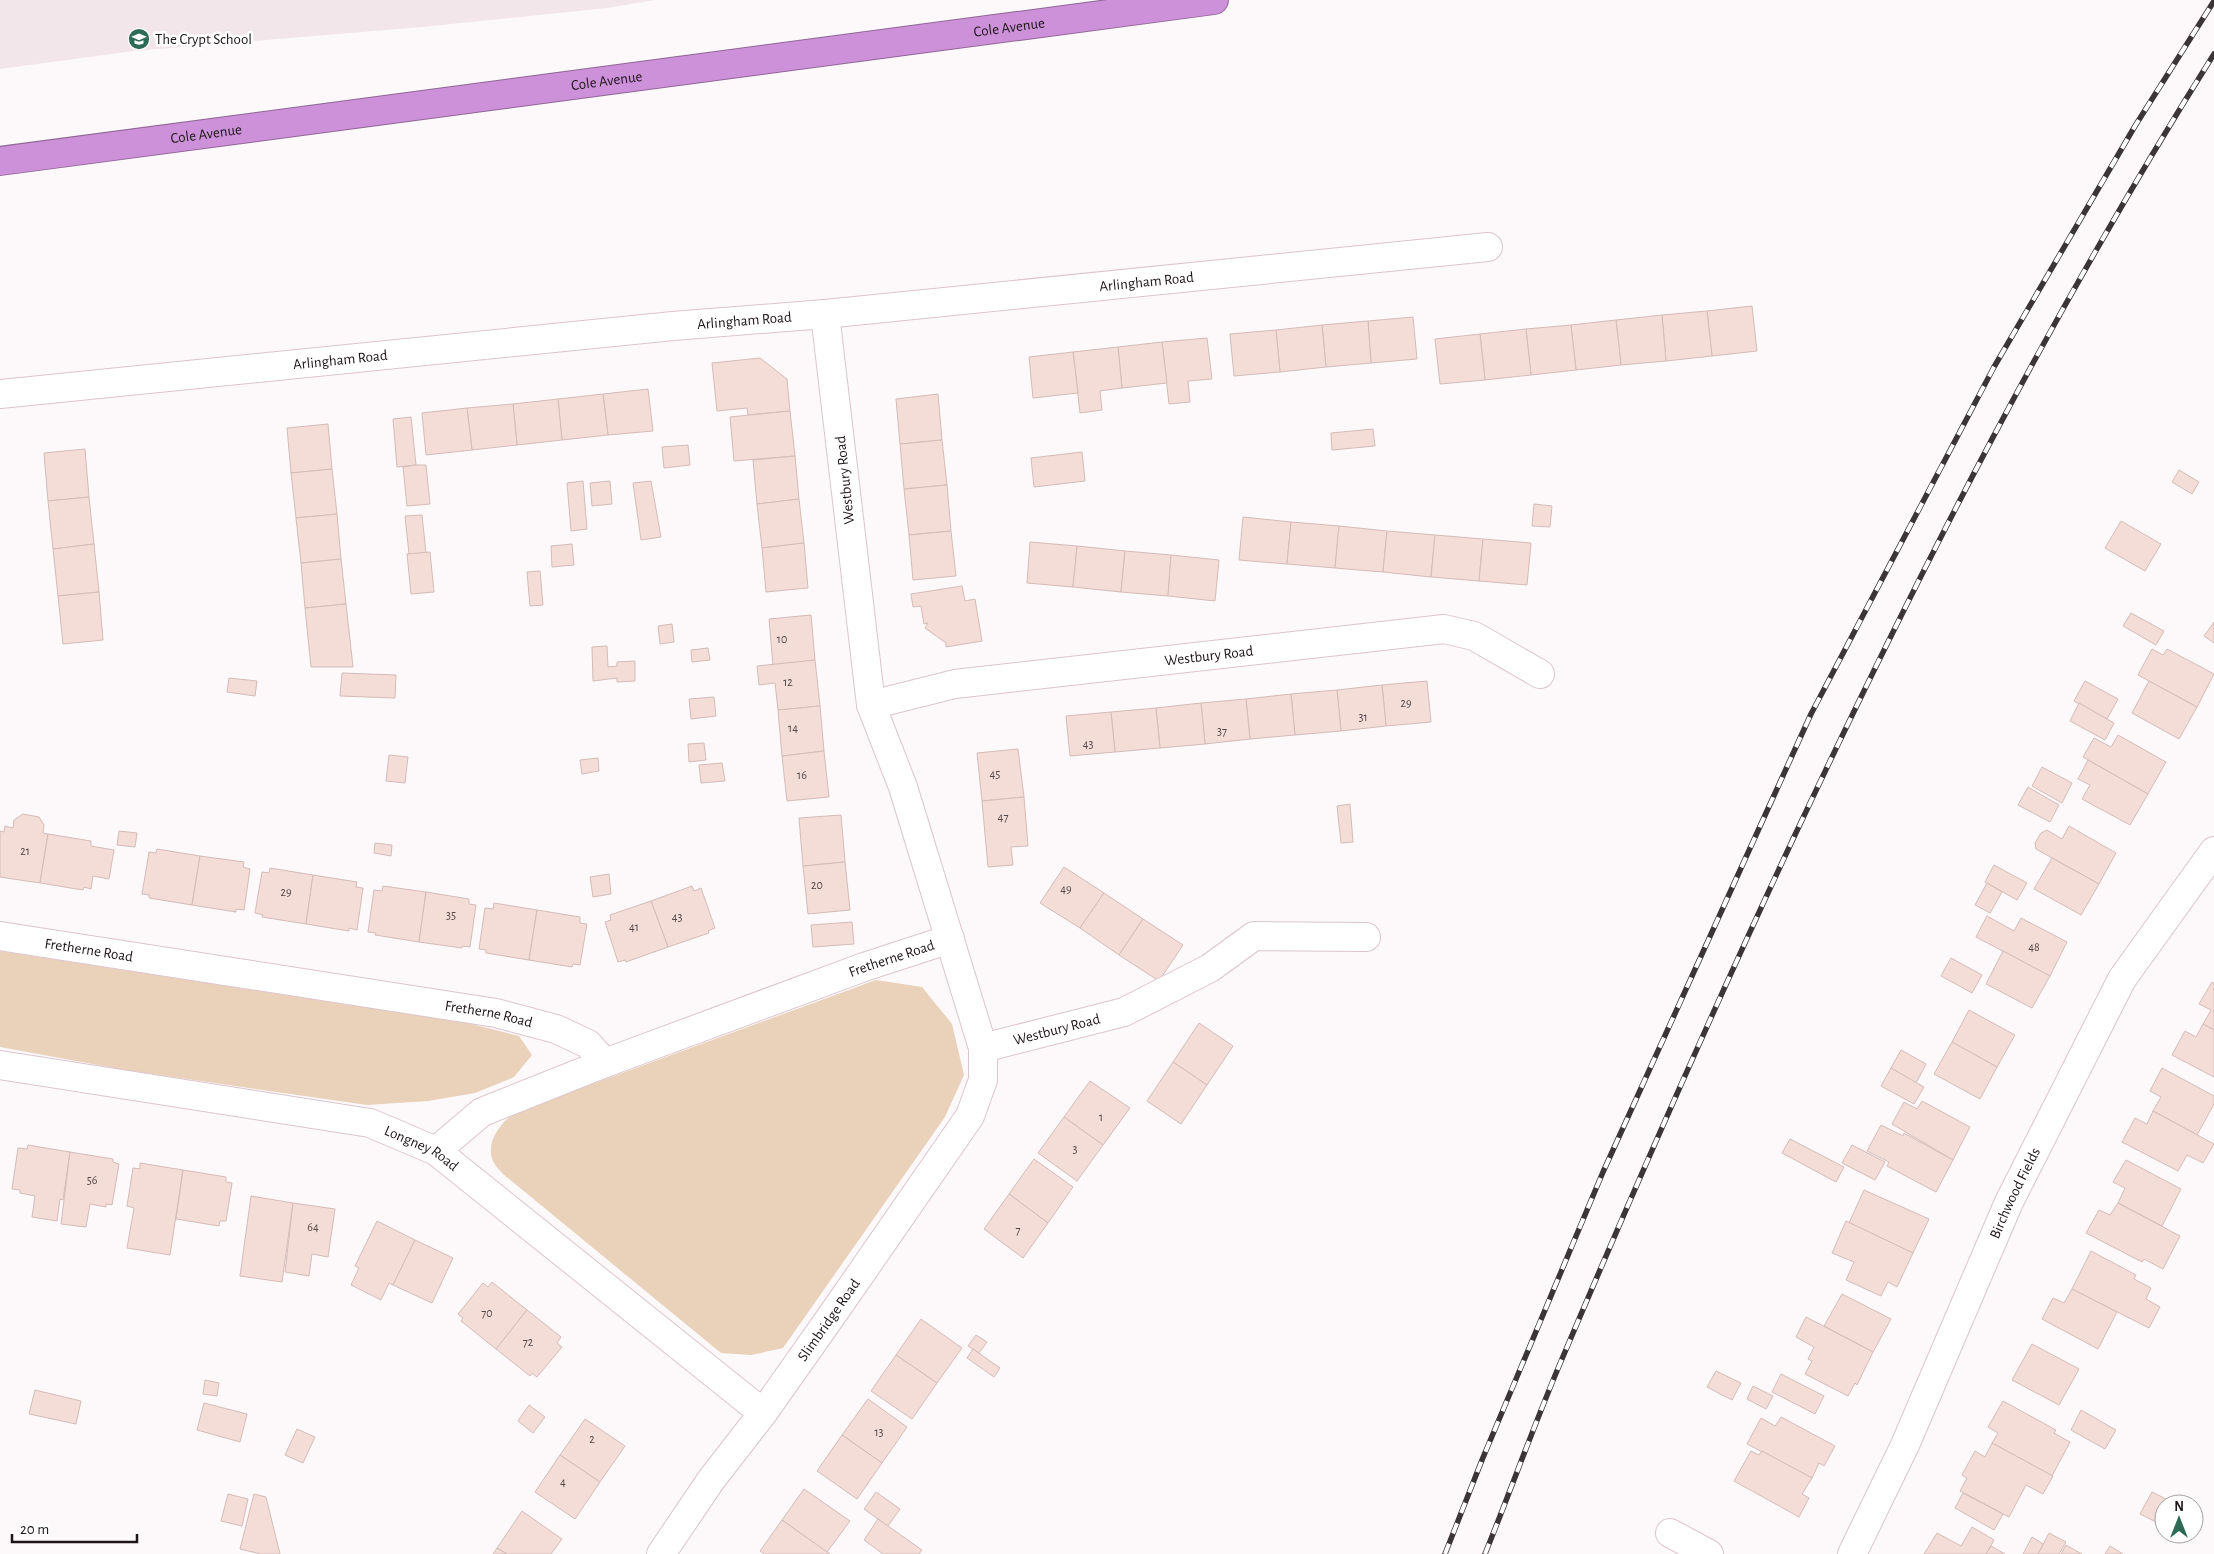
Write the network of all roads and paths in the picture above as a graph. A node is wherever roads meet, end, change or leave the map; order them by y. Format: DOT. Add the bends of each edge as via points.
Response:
graph roads {
  1 [pos="1214,0"];
  2 [pos="0,161"];
  3 [pos="1488,247"];
  4 [pos="825,314"];
  5 [pos="0,394"];
  6 [pos="1540,674"];
  7 [pos="871,705"];
  8 [pos="2214,851"];
  9 [pos="0,936"];
  10 [pos="1366,937"];
  11 [pos="950,939"];
  12 [pos="983,1048"];
  13 [pos="605,1063"];
  14 [pos="0,1066"];
  15 [pos="983,1080"];
  16 [pos="436,1151"];
  17 [pos="763,1413"];
  18 [pos="1670,1533"];
  19 [pos="661,1554"];
  20 [pos="1709,1554"];
  21 [pos="1852,1554"];
  1 -- 2 [label="highway, Cole Avenue"];
  3 -- 4 [label="street, Arlingham Road"];
  4 -- 5 [label="street, Arlingham Road" via="673,326"];
  4 -- 7 [label="street, Westbury Road"];
  6 -- 7 [label="street, Westbury Road" via="1474,636 1444,629 955,684"];
  7 -- 11 [label="street, Westbury Road" via="903,788"];
  8 -- 21 [label="street, Birchwood Fields" via="2122,979 2008,1202 1905,1445"];
  9 -- 13 [label="street, Fretherne Road" via="496,1013 556,1029 588,1044"];
  10 -- 12 [label="street, Westbury Road" via="1254,936 1210,968 1124,1012"];
  11 -- 12 [label="street, Westbury Road"];
  11 -- 13 [label="street, Fretherne Road" via="864,967"];
  12 -- 15 [label="street, Westbury Road"];
  13 -- 16 [label="street" via="482,1112"];
  14 -- 16 [label="street, Longney Road" via="370,1123"];
  15 -- 17 [label="street, Slimbridge Road" via="970,1116"];
  16 -- 17 [label="street, Longney Road"];
  17 -- 19 [label="street, Slimbridge Road" via="711,1480"];
  18 -- 20 [label="street"];
}
